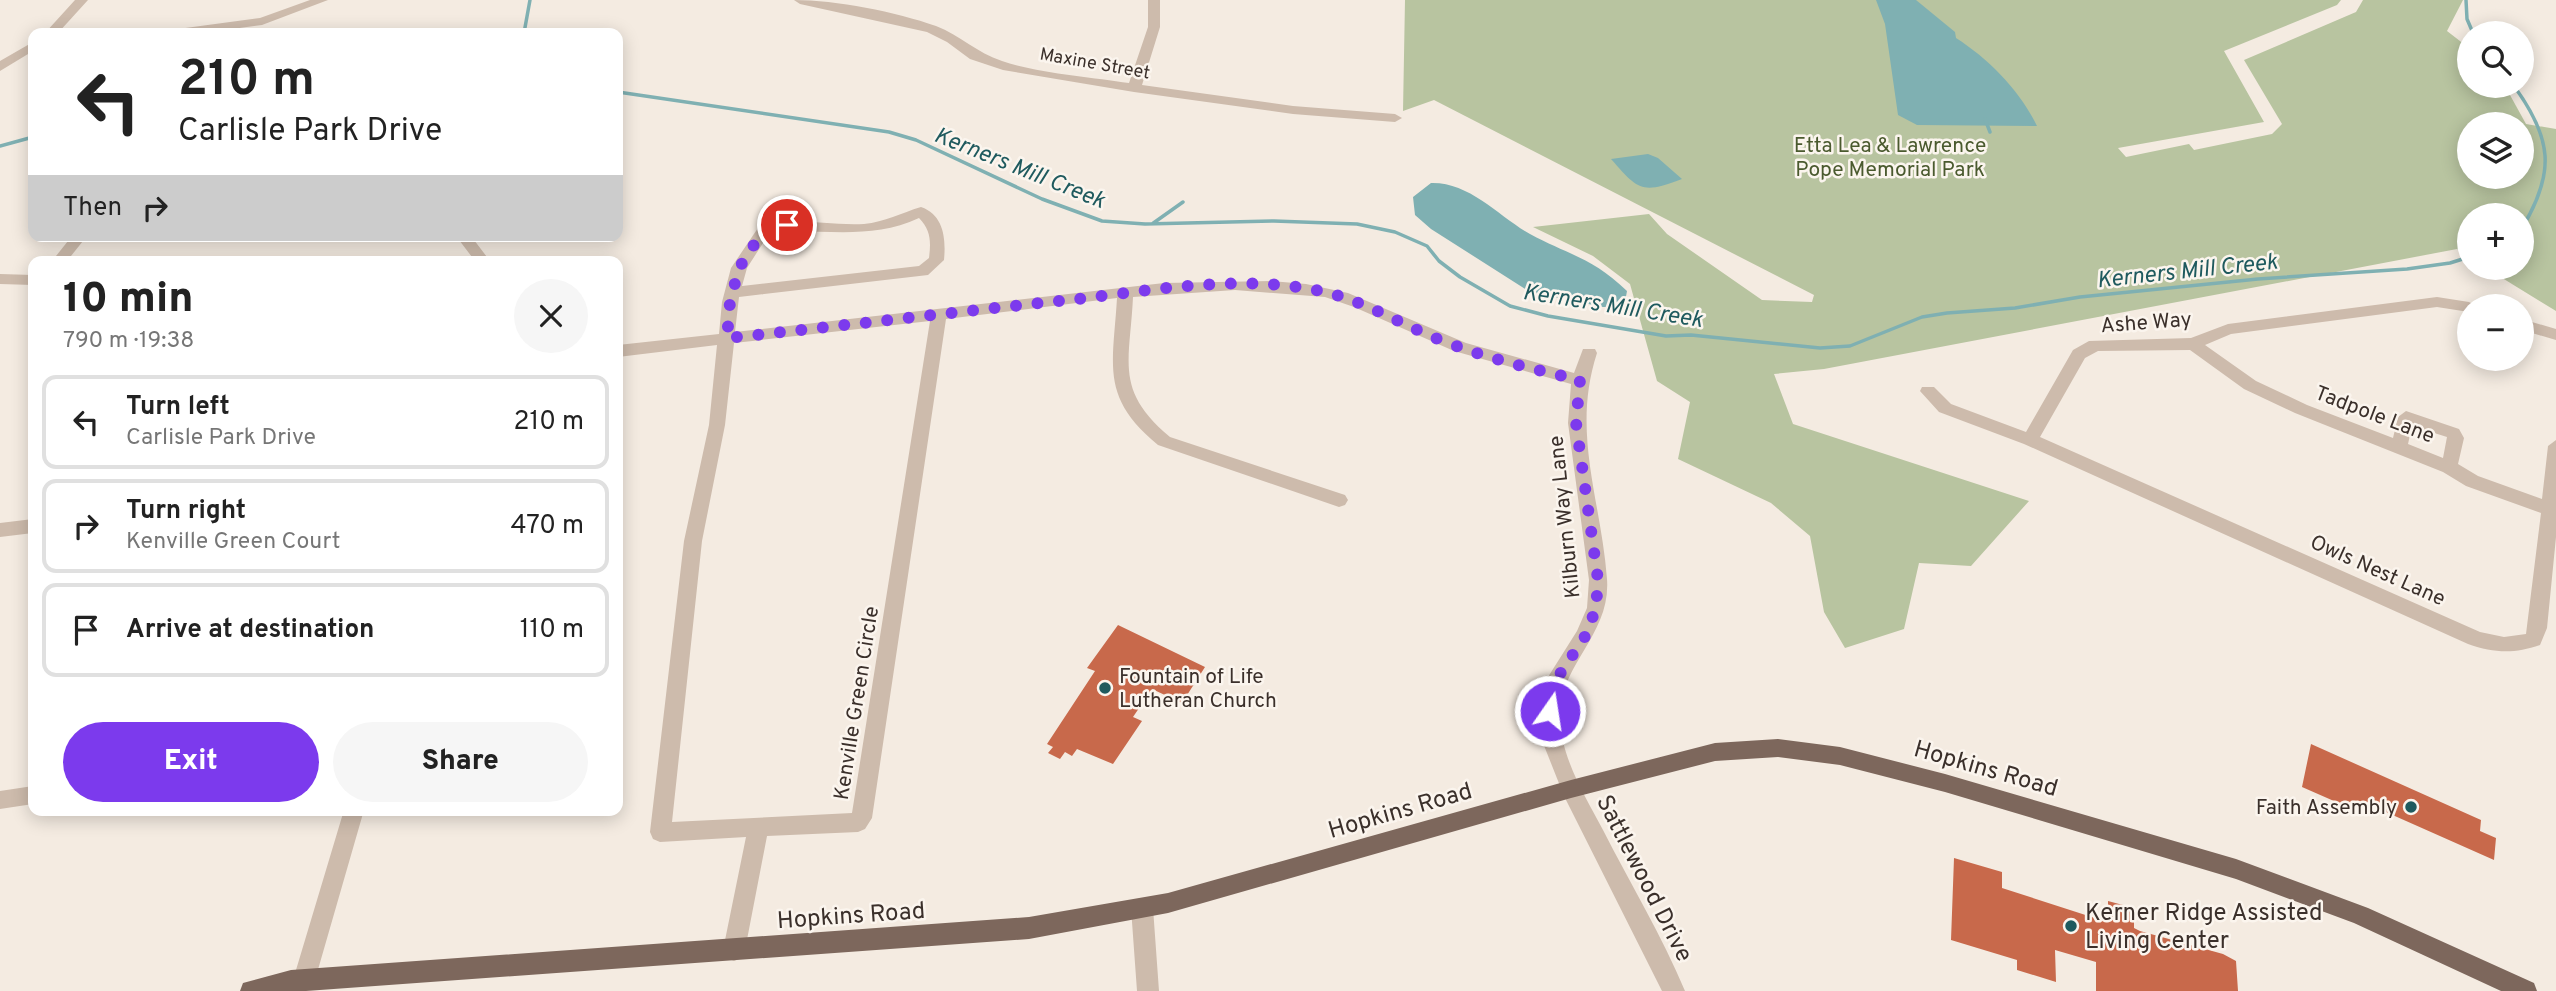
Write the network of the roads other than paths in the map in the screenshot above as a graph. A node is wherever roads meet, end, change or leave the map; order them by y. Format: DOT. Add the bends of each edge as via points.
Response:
graph roads {
  1 [pos="82,0"];
  2 [pos="322,0"];
  3 [pos="800,0"];
  4 [pos="1154,0"];
  5 [pos="863,5"];
  6 [pos="56,28"];
  7 [pos="213,28"];
  8 [pos="28,49"];
  9 [pos="0,67"];
  10 [pos="1134,88"];
  11 [pos="1395,118"];
  12 [pos="75,242"];
  13 [pos="468,242"];
  14 [pos="63,256"];
  15 [pos="479,256"];
  16 [pos="0,279"];
  17 [pos="28,280"];
  18 [pos="733,292"];
  19 [pos="1125,293"];
  20 [pos="2457,305"];
  21 [pos="939,314"];
  22 [pos="2534,328"];
  23 [pos="2556,335"];
  24 [pos="727,338"];
  25 [pos="2193,344"];
  26 [pos="623,350"];
  27 [pos="1589,354"];
  28 [pos="1580,380"];
  29 [pos="1928,391"];
  30 [pos="2030,440"];
  31 [pos="2556,446"];
  32 [pos="2399,448"];
  33 [pos="2449,467"];
  34 [pos="1339,500"];
  35 [pos="2550,509"];
  36 [pos="28,527"];
  37 [pos="0,530"];
  38 [pos="1571,789"];
  39 [pos="28,796"];
  40 [pos="0,800"];
  41 [pos="352,816"];
  42 [pos="758,828"];
  43 [pos="1142,908"];
  44 [pos="734,950"];
  45 [pos="304,981"];
  46 [pos="251,991"];
  47 [pos="1148,991"];
  48 [pos="1674,991"];
  49 [pos="2526,991"];
  1 -- 6 [label="street"];
  2 -- 7 [label="street" via="262,21"];
  3 -- 5 [label="street, Maxine Street"];
  4 -- 10 [label="street" via="1154,27"];
  5 -- 10 [label="street, Maxine Street" via="931,29 975,56 1003,66"];
  8 -- 9 [label="street"];
  10 -- 11 [label="street, Maxine Street" via="1319,113"];
  12 -- 14 [label="street"];
  13 -- 15 [label="street"];
  16 -- 17 [label="street"];
  18 -- 18 [label="street" via="923,271 936,260 938,233 920,212 889,225 854,230 765,228 739,268"];
  18 -- 24 [label="street"];
  19 -- 21 [label="street"];
  19 -- 28 [label="street" via="1217,285 1308,289 1369,305 1473,352"];
  19 -- 34 [label="street" via="1122,393 1144,427 1164,441"];
  20 -- 25 [label="street, Ashe Way" via="2437,302 2228,329"];
  21 -- 24 [label="street"];
  21 -- 42 [label="street, Kenville Green Circle" via="862,818 858,822"];
  22 -- 23 [label="street"];
  24 -- 26 [label="street"];
  24 -- 42 [label="street, Kenville Green Circle" via="716,435 693,541 659,828 660,832"];
  25 -- 30 [label="street, Ashe Way" via="2095,345 2080,354"];
  25 -- 32 [label="street, Tadpole Lane" via="2250,385"];
  27 -- 28 [label="street, Kilburn Way Lane"];
  28 -- 38 [label="street, Kilburn Way Lane" via="1576,423 1598,580 1596,608 1586,635 1558,677 1550,711 1553,743"];
  29 -- 30 [label="street" via="1945,408"];
  30 -- 35 [label="street, Owls Nest Lane" via="2475,638 2505,646 2533,639 2538,628"];
  31 -- 35 [label="street, Owls Nest Lane"];
  32 -- 33 [label="street, Tadpole Lane"];
  32 -- 33 [label="street" via="2406,417 2453,433 2456,439"];
  33 -- 35 [label="street, Tadpole Lane" via="2472,481"];
  36 -- 37 [label="street"];
  38 -- 43 [label="main road, Hopkins Road"];
  38 -- 48 [label="street, Sattlewood Drive"];
  38 -- 49 [label="main road, Hopkins Road" via="1716,752 1777,748 1840,756 2111,831 2281,884 2384,925"];
  39 -- 40 [label="street"];
  41 -- 45 [label="street"];
  42 -- 44 [label="street"];
  43 -- 44 [label="main road, Hopkins Road" via="1029,928"];
  43 -- 47 [label="street"];
  44 -- 45 [label="main road, Hopkins Road"];
  45 -- 46 [label="main road, Hopkins Road"];
}
